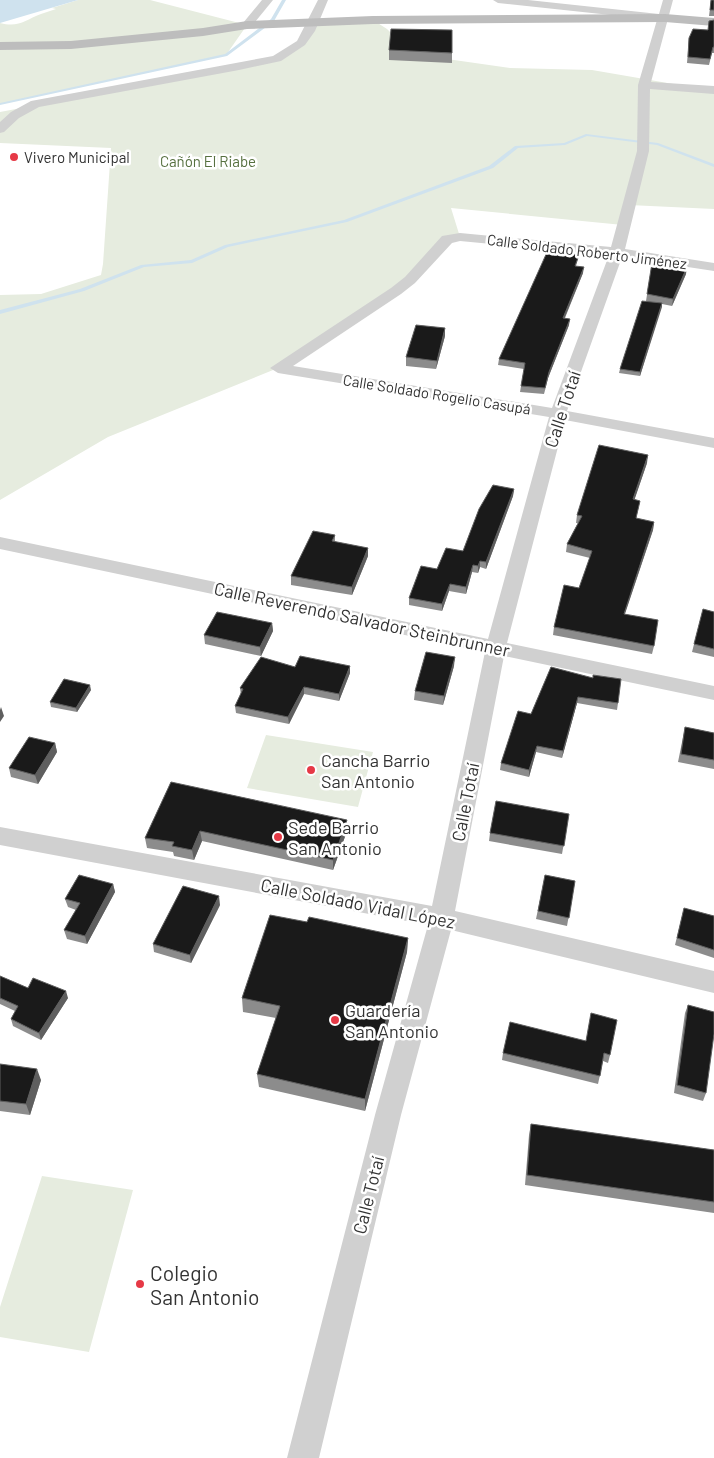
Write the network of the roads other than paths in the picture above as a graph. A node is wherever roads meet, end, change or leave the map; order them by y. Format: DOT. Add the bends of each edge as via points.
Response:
graph roads {
  1 [pos="268,0"];
  2 [pos="323,0"];
  3 [pos="498,0"];
  4 [pos="668,0"];
  5 [pos="665,18"];
  6 [pos="714,22"];
  7 [pos="305,24"];
  8 [pos="254,25"];
  9 [pos="0,46"];
  10 [pos="644,84"];
  11 [pos="714,90"];
  12 [pos="0,130"];
  13 [pos="617,252"];
  14 [pos="714,267"];
  15 [pos="278,368"];
  16 [pos="558,414"];
  17 [pos="714,443"];
  18 [pos="3,549"];
  19 [pos="496,647"];
  20 [pos="714,693"];
  21 [pos="0,836"];
  22 [pos="442,918"];
  23 [pos="714,982"];
  24 [pos="303,1458"];
  1 -- 8 [label="street"];
  2 -- 7 [label="street"];
  3 -- 5 [label="street"];
  4 -- 5 [label="street, Calle Totaí"];
  5 -- 6 [label="main road"];
  5 -- 7 [label="main road" via="373,20"];
  5 -- 10 [label="street, Calle Totaí"];
  7 -- 8 [label="main road"];
  7 -- 12 [label="street" via="307,34 296,50 271,60 36,104 14,114"];
  8 -- 9 [label="main road" via="71,45"];
  10 -- 11 [label="street"];
  10 -- 13 [label="street, Calle Totaí" via="642,151"];
  13 -- 14 [label="street, Calle Soldado Roberto Jiménez"];
  13 -- 15 [label="street, Calle Soldado Roberto Jiménez" via="460,237 447,239 396,291"];
  13 -- 16 [label="street, Calle Totaí"];
  15 -- 16 [label="street, Calle Soldado Rogelio Casupá"];
  16 -- 17 [label="street, Calle Soldado Rogelio Casupá"];
  16 -- 19 [label="street, Calle Totaí"];
  18 -- 19 [label="street, Calle Reverendo Salvador Steinbrunner"];
  19 -- 20 [label="street, Calle Reverendo Salvador Steinbrunner"];
  19 -- 22 [label="street, Calle Totaí"];
  21 -- 22 [label="street, Calle Soldado Vidal López"];
  22 -- 23 [label="street, Calle Soldado Vidal López"];
  22 -- 24 [label="street, Calle Totaí" via="388,1115"];
}
